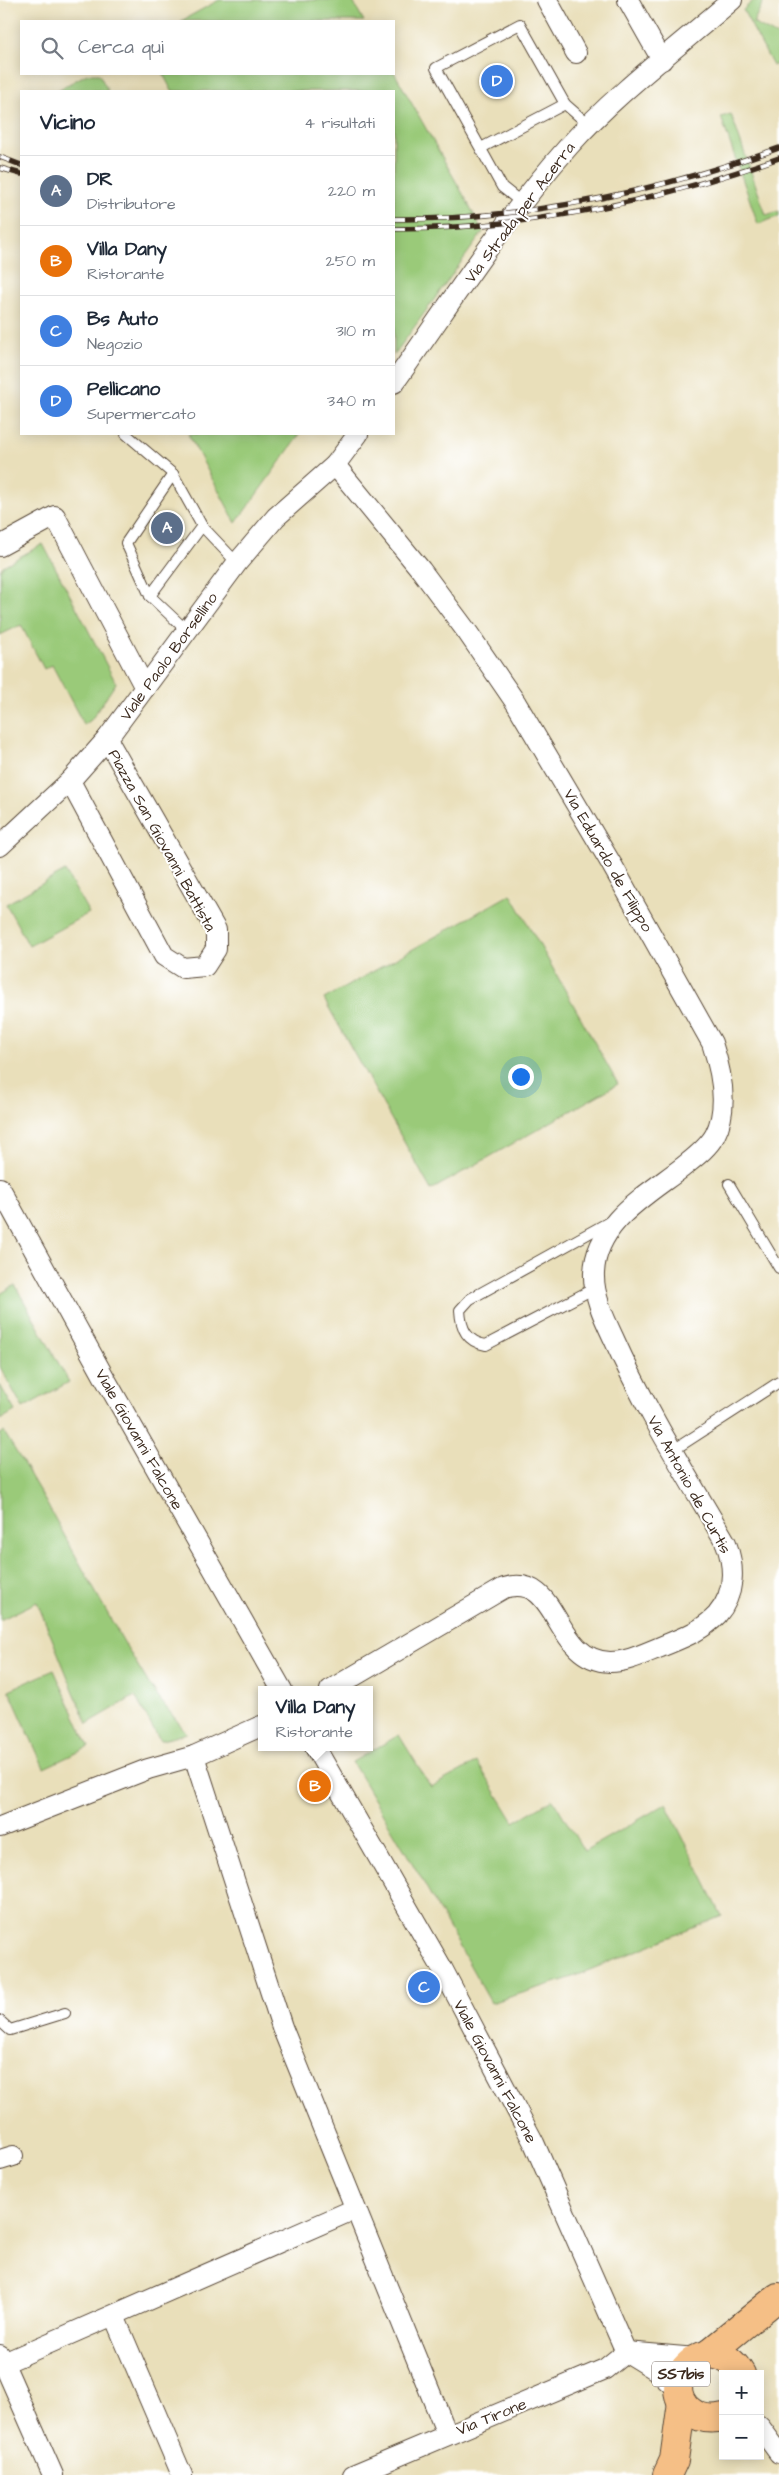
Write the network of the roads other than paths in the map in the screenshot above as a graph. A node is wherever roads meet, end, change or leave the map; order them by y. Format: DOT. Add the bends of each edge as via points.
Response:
graph roads {
  1 [pos="547,0"];
  2 [pos="628,0"];
  3 [pos="732,0"];
  4 [pos="576,54"];
  5 [pos="662,60"];
  6 [pos="565,104"];
  7 [pos="589,125"];
  8 [pos="480,148"];
  9 [pos="522,203"];
  10 [pos="395,382"];
  11 [pos="127,435"];
  12 [pos="357,435"];
  13 [pos="335,465"];
  14 [pos="173,474"];
  15 [pos="202,526"];
  16 [pos="0,546"];
  17 [pos="237,564"];
  18 [pos="150,596"];
  19 [pos="186,630"];
  20 [pos="145,688"];
  21 [pos="107,739"];
  22 [pos="70,781"];
  23 [pos="0,846"];
  24 [pos="729,1184"];
  25 [pos="0,1188"];
  26 [pos="621,1215"];
  27 [pos="595,1260"];
  28 [pos="779,1268"];
  29 [pos="595,1288"];
  30 [pos="779,1382"];
  31 [pos="672,1451"];
  32 [pos="280,1686"];
  33 [pos="337,1686"];
  34 [pos="258,1727"];
  35 [pos="317,1751"];
  36 [pos="194,1756"];
  37 [pos="0,1827"];
  38 [pos="65,2013"];
  39 [pos="0,2021"];
  40 [pos="355,2209"];
  41 [pos="778,2296"];
  42 [pos="114,2316"];
  43 [pos="626,2352"];
  44 [pos="702,2356"];
  45 [pos="2,2359"];
  46 [pos="738,2370"];
  47 [pos="680,2396"];
  48 [pos="719,2417"];
  49 [pos="719,2420"];
  50 [pos="764,2432"];
  51 [pos="447,2434"];
  52 [pos="779,2453"];
  53 [pos="670,2468"];
  54 [pos="53,2475"];
  55 [pos="182,2475"];
  56 [pos="353,2475"];
  1 -- 4 [label="street"];
  2 -- 5 [label="street"];
  3 -- 5 [label="street, Via Strada per Acerra"];
  5 -- 7 [label="street, Via Strada per Acerra"];
  6 -- 7 [label="lane"];
  6 -- 8 [label="lane"];
  6 -- 8 [label="lane" via="520,24 436,68"];
  7 -- 9 [label="street, Via Strada per Acerra"];
  8 -- 9 [label="lane" via="502,187"];
  9 -- 10 [label="street, Via Strada per Acerra"];
  11 -- 14 [label="lane"];
  12 -- 13 [label="street"];
  13 -- 17 [label="street, Viale Paolo Borsellino" via="276,516"];
  13 -- 26 [label="street, Via Eduardo de Filippo" via="421,570 516,703 712,1043 720,1072 722,1110 715,1135 696,1157"];
  14 -- 15 [label="lane"];
  14 -- 18 [label="lane" via="126,543"];
  15 -- 17 [label="lane"];
  15 -- 18 [label="lane"];
  16 -- 20 [label="street" via="55,516"];
  17 -- 19 [label="street, Viale Paolo Borsellino"];
  18 -- 19 [label="lane"];
  19 -- 20 [label="street, Viale Paolo Borsellino"];
  20 -- 21 [label="street, Viale Paolo Borsellino"];
  21 -- 22 [label="street, Viale Paolo Borsellino"];
  21 -- 22 [label="street, Piazza San Giovanni Battista" via="216,930 216,949 205,966 183,968 164,956"];
  22 -- 23 [label="street, Viale Paolo Borsellino"];
  24 -- 28 [label="lane"];
  25 -- 32 [label="street, Viale Giovanni Falcone"];
  26 -- 27 [label="street, Via Eduardo de Filippo" via="603,1238"];
  26 -- 29 [label="lane" via="470,1299 460,1310 461,1326 476,1343 486,1345"];
  27 -- 29 [label="street, Via Antonio de Curtis"];
  29 -- 31 [label="street, Via Antonio de Curtis" via="625,1364"];
  30 -- 31 [label="lane"];
  31 -- 33 [label="street, Via Antonio de Curtis" via="726,1543 730,1556 732,1584 719,1612 708,1624 692,1634 628,1660 603,1660 581,1652 570,1642 545,1599 536,1591 515,1585 504,1588"];
  34 -- 36 [label="street"];
  35 -- 43 [label="street, Viale Giovanni Falcone" via="442,1968 534,2143"];
  36 -- 37 [label="street" via="148,1769"];
  36 -- 40 [label="street" via="282,2027"];
  38 -- 39 [label="lane" via="10,2030"];
  40 -- 42 [label="street"];
  40 -- 51 [label="street"];
  41 -- 44 [label="main road, SS7bis"];
  41 -- 46 [label="main road, SS7bis"];
  42 -- 45 [label="street"];
  42 -- 55 [label="street"];
  43 -- 44 [label="street"];
  43 -- 47 [label="street" via="656,2370"];
  43 -- 51 [label="street, Via Tirone" via="605,2368"];
  44 -- 46 [label="main road, SS7bis" via="723,2357"];
  44 -- 47 [label="main road, SS7bis" via="682,2371"];
  45 -- 54 [label="street"];
  47 -- 48 [label="main road, SS7bis" via="695,2415"];
  47 -- 53 [label="main road, SS7bis"];
  49 -- 53 [label="main road, SS7bis"];
  50 -- 52 [label="street"];
  51 -- 56 [label="street, Via Tirone"];
}
